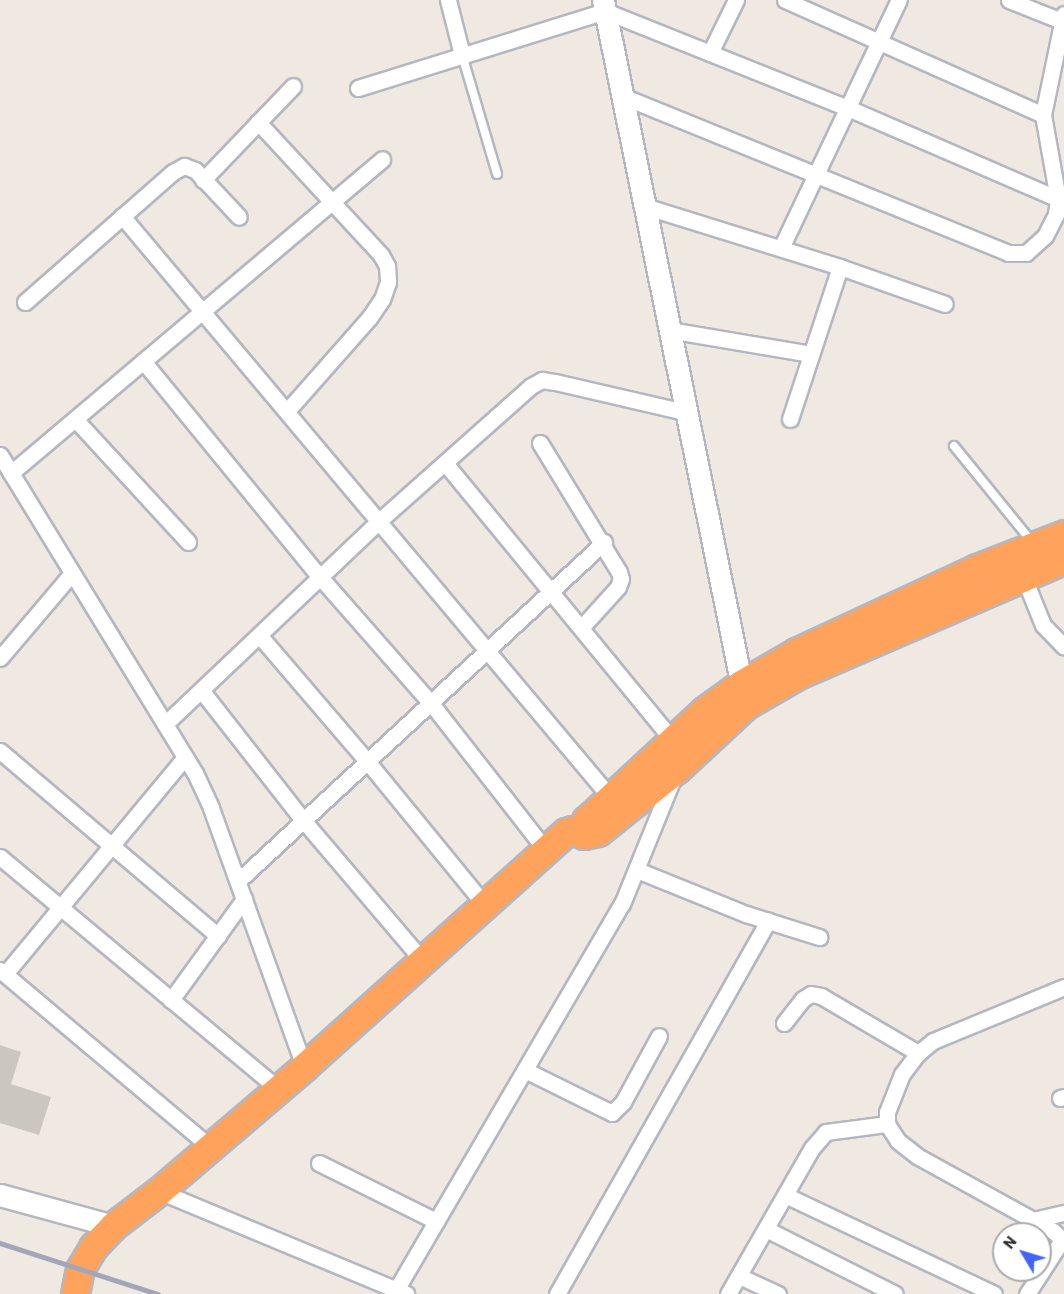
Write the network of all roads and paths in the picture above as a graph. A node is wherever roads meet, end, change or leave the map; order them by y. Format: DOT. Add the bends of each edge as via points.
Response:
graph roads {
  1 [pos="448,0"];
  2 [pos="736,0"];
  3 [pos="785,0"];
  4 [pos="899,0"];
  5 [pos="1009,0"];
  6 [pos="604,5"];
  7 [pos="1063,19"];
  8 [pos="878,44"];
  9 [pos="710,53"];
  10 [pos="462,55"];
  11 [pos="293,86"];
  12 [pos="358,88"];
  13 [pos="622,96"];
  14 [pos="848,108"];
  15 [pos="1043,115"];
  16 [pos="258,122"];
  17 [pos="1049,148"];
  18 [pos="1064,153"];
  19 [pos="382,159"];
  20 [pos="497,174"];
  21 [pos="816,174"];
  22 [pos="203,180"];
  23 [pos="1058,199"];
  24 [pos="332,201"];
  25 [pos="644,206"];
  26 [pos="122,216"];
  27 [pos="239,217"];
  28 [pos="781,248"];
  29 [pos="840,267"];
  30 [pos="25,302"];
  31 [pos="945,304"];
  32 [pos="203,310"];
  33 [pos="669,330"];
  34 [pos="812,354"];
  35 [pos="143,361"];
  36 [pos="287,411"];
  37 [pos="685,412"];
  38 [pos="75,418"];
  39 [pos="790,418"];
  40 [pos="540,443"];
  41 [pos="954,446"];
  42 [pos="445,463"];
  43 [pos="4,465"];
  44 [pos="379,522"];
  45 [pos="1064,534"];
  46 [pos="188,542"];
  47 [pos="604,542"];
  48 [pos="1025,559"];
  49 [pos="1064,560"];
  50 [pos="72,573"];
  51 [pos="320,577"];
  52 [pos="552,592"];
  53 [pos="581,628"];
  54 [pos="259,635"];
  55 [pos="1064,647"];
  56 [pos="487,650"];
  57 [pos="2,651"];
  58 [pos="201,690"];
  59 [pos="743,695"];
  60 [pos="430,702"];
  61 [pos="165,724"];
  62 [pos="672,739"];
  63 [pos="0,751"];
  64 [pos="185,757"];
  65 [pos="367,761"];
  66 [pos="677,769"];
  67 [pos="610,797"];
  68 [pos="303,820"];
  69 [pos="584,835"];
  70 [pos="110,845"];
  71 [pos="544,849"];
  72 [pos="0,857"];
  73 [pos="637,870"];
  74 [pos="238,881"];
  75 [pos="244,899"];
  76 [pos="484,904"];
  77 [pos="60,907"];
  78 [pos="768,921"];
  79 [pos="218,936"];
  80 [pos="819,937"];
  81 [pos="422,960"];
  82 [pos="3,972"];
  83 [pos="1064,987"];
  84 [pos="171,1000"];
  85 [pos="784,1023"];
  86 [pos="658,1036"];
  87 [pos="918,1053"];
  88 [pos="304,1067"];
  89 [pos="525,1070"];
  90 [pos="278,1089"];
  91 [pos="887,1124"];
  92 [pos="210,1147"];
  93 [pos="319,1163"];
  94 [pos="159,1191"];
  95 [pos="0,1195"];
  96 [pos="785,1195"];
  97 [pos="1064,1213"];
  98 [pos="1034,1220"];
  99 [pos="436,1221"];
  100 [pos="112,1226"];
  101 [pos="766,1229"];
  102 [pos="1063,1240"];
  103 [pos="739,1276"];
  104 [pos="401,1292"];
  105 [pos="75,1294"];
  106 [pos="557,1294"];
  107 [pos="728,1294"];
  108 [pos="778,1294"];
  109 [pos="895,1294"];
  110 [pos="994,1294"];
  111 [pos="1027,1294"];
  1 -- 10 [label="street"];
  2 -- 9 [label="street"];
  3 -- 8 [label="street"];
  4 -- 8 [label="street"];
  5 -- 7 [label="street"];
  6 -- 9 [label="street"];
  6 -- 10 [label="street"];
  6 -- 13 [label="street"];
  7 -- 15 [label="street"];
  8 -- 14 [label="street"];
  8 -- 15 [label="street"];
  9 -- 14 [label="street"];
  10 -- 12 [label="street"];
  10 -- 20 [label="lane"];
  11 -- 16 [label="street"];
  13 -- 21 [label="street"];
  13 -- 25 [label="street"];
  14 -- 21 [label="street"];
  14 -- 23 [label="street"];
  15 -- 17 [label="street"];
  16 -- 22 [label="street"];
  16 -- 24 [label="street"];
  17 -- 18 [label="street"];
  17 -- 23 [label="street"];
  19 -- 24 [label="street"];
  21 -- 23 [label="street" via="1008,253 1026,253 1036,246 1056,214"];
  21 -- 28 [label="street"];
  22 -- 26 [label="street" via="195,170 184,166"];
  22 -- 27 [label="street"];
  24 -- 32 [label="street"];
  24 -- 36 [label="street" via="381,255 387,266 388,282 369,318"];
  25 -- 28 [label="street"];
  25 -- 33 [label="street"];
  26 -- 30 [label="street"];
  26 -- 32 [label="street"];
  28 -- 29 [label="street"];
  29 -- 31 [label="street"];
  29 -- 34 [label="street"];
  32 -- 35 [label="street"];
  32 -- 36 [label="street"];
  33 -- 34 [label="street"];
  33 -- 37 [label="street"];
  34 -- 39 [label="street"];
  35 -- 38 [label="street"];
  35 -- 51 [label="street"];
  36 -- 44 [label="street"];
  37 -- 42 [label="street" via="543,380 531,386"];
  37 -- 59 [label="street"];
  38 -- 43 [label="street"];
  38 -- 46 [label="street"];
  40 -- 47 [label="street"];
  41 -- 48 [label="lane"];
  42 -- 44 [label="street"];
  42 -- 52 [label="street"];
  43 -- 50 [label="street"];
  44 -- 51 [label="street"];
  44 -- 56 [label="street"];
  45 -- 48 [label="highway"];
  47 -- 52 [label="street"];
  47 -- 53 [label="street" via="621,579"];
  48 -- 49 [label="highway"];
  48 -- 55 [label="street" via="1043,625"];
  48 -- 59 [label="highway" via="798,675"];
  50 -- 57 [label="street"];
  50 -- 61 [label="street"];
  51 -- 54 [label="street"];
  51 -- 60 [label="street"];
  52 -- 53 [label="street"];
  52 -- 56 [label="street"];
  53 -- 62 [label="street"];
  54 -- 58 [label="street"];
  54 -- 65 [label="street"];
  56 -- 60 [label="street"];
  56 -- 67 [label="street"];
  58 -- 61 [label="street"];
  58 -- 68 [label="street"];
  59 -- 62 [label="highway"];
  59 -- 66 [label="highway"];
  60 -- 65 [label="street"];
  60 -- 71 [label="street"];
  61 -- 64 [label="street"];
  62 -- 67 [label="highway"];
  63 -- 70 [label="street"];
  64 -- 70 [label="street"];
  64 -- 74 [label="street" via="211,808"];
  65 -- 68 [label="street"];
  65 -- 76 [label="street"];
  66 -- 69 [label="highway" via="598,832"];
  66 -- 73 [label="street"];
  67 -- 69 [label="highway" via="586,820"];
  68 -- 74 [label="street"];
  68 -- 81 [label="street"];
  69 -- 71 [label="highway" via="566,832"];
  70 -- 77 [label="street"];
  70 -- 79 [label="street"];
  71 -- 76 [label="highway"];
  72 -- 77 [label="street"];
  73 -- 78 [label="street"];
  73 -- 89 [label="street" via="622,904"];
  74 -- 75 [label="street"];
  75 -- 79 [label="street"];
  75 -- 88 [label="street"];
  76 -- 81 [label="highway"];
  77 -- 82 [label="street"];
  77 -- 84 [label="street"];
  78 -- 80 [label="street"];
  78 -- 106 [label="street"];
  79 -- 84 [label="street"];
  81 -- 88 [label="highway"];
  82 -- 92 [label="street"];
  83 -- 87 [label="street" via="933,1041"];
  84 -- 90 [label="street"];
  85 -- 87 [label="street" via="803,999 812,994 822,996"];
  86 -- 89 [label="street" via="624,1102 612,1113"];
  87 -- 91 [label="street" via="893,1092"];
  88 -- 90 [label="highway"];
  89 -- 99 [label="street"];
  90 -- 92 [label="highway"];
  91 -- 96 [label="street" via="826,1132 812,1148"];
  91 -- 98 [label="street" via="898,1141 917,1156"];
  92 -- 94 [label="highway"];
  93 -- 99 [label="street"];
  94 -- 100 [label="highway"];
  94 -- 104 [label="street"];
  95 -- 100 [label="street"];
  96 -- 101 [label="street"];
  96 -- 110 [label="street"];
  97 -- 98 [label="street"];
  98 -- 102 [label="street"];
  99 -- 104 [label="street"];
  100 -- 105 [label="highway" via="80,1269"];
  101 -- 103 [label="street"];
  101 -- 109 [label="street"];
  102 -- 111 [label="street"];
  103 -- 107 [label="street"];
  103 -- 108 [label="street"];
}
